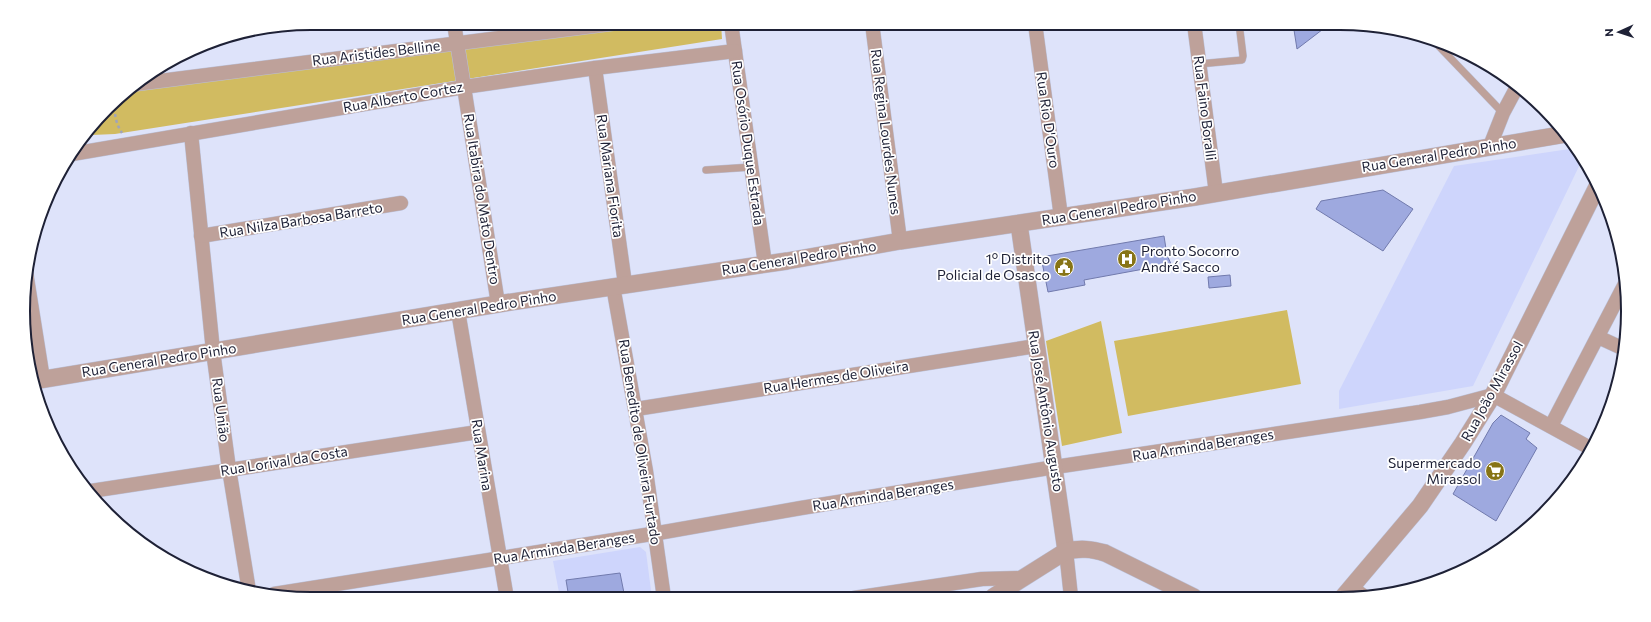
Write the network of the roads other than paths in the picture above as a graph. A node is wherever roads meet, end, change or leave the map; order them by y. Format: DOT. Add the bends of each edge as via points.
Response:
graph roads {
  1 [pos="455,30"];
  2 [pos="561,30"];
  3 [pos="732,30"];
  4 [pos="873,30"];
  5 [pos="1036,30"];
  6 [pos="1195,30"];
  7 [pos="1240,30"];
  8 [pos="458,43"];
  9 [pos="1441,49"];
  10 [pos="735,51"];
  11 [pos="1199,64"];
  12 [pos="595,68"];
  13 [pos="147,83"];
  14 [pos="464,87"];
  15 [pos="1515,91"];
  16 [pos="1503,113"];
  17 [pos="190,133"];
  18 [pos="1559,135"];
  19 [pos="1490,146"];
  20 [pos="79,152"];
  21 [pos="752,167"];
  22 [pos="706,170"];
  23 [pos="1594,192"];
  24 [pos="1216,193"];
  25 [pos="401,203"];
  26 [pos="1061,217"];
  27 [pos="1019,224"];
  28 [pos="201,236"];
  29 [pos="900,241"];
  30 [pos="765,264"];
  31 [pos="619,285"];
  32 [pos="1620,294"];
  33 [pos="498,304"];
  34 [pos="30,309"];
  35 [pos="458,311"];
  36 [pos="1598,337"];
  37 [pos="1036,346"];
  38 [pos="1619,347"];
  39 [pos="213,351"];
  40 [pos="37,375"];
  41 [pos="38,380"];
  42 [pos="1492,395"];
  43 [pos="636,409"];
  44 [pos="1551,426"];
  45 [pos="478,432"];
  46 [pos="1586,446"];
  47 [pos="1055,467"];
  48 [pos="229,469"];
  49 [pos="95,490"];
  50 [pos="656,533"];
  51 [pos="1066,551"];
  52 [pos="499,559"];
  53 [pos="1022,578"];
  54 [pos="248,585"];
  55 [pos="293,591"];
  56 [pos="506,592"];
  57 [pos="663,592"];
  58 [pos="894,592"];
  59 [pos="1001,592"];
  60 [pos="1070,592"];
  61 [pos="1183,592"];
  62 [pos="1347,592"];
  1 -- 8 [label="street, Rua Itabira do Mato Dentro"];
  2 -- 8 [label="street, Rua Aristides Belline"];
  3 -- 10 [label="street, Rua Osório Duque Estrada"];
  4 -- 29 [label="street, Rua Regina Lourdes Nunes"];
  5 -- 26 [label="street, Rua Rio D'Ouro"];
  6 -- 11 [label="street, Rua Faino Boralli"];
  7 -- 11 [label="lane" via="1242,60"];
  8 -- 13 [label="street, Rua Aristides Belline"];
  8 -- 14 [label="street, Rua Itabira do Mato Dentro"];
  9 -- 16 [label="lane"];
  10 -- 12 [label="street, Rua Alberto Cortez"];
  10 -- 21 [label="street, Rua Osório Duque Estrada"];
  11 -- 24 [label="street, Rua Faino Boralli"];
  12 -- 14 [label="street, Rua Alberto Cortez"];
  12 -- 31 [label="street, Rua Mariana Fiorita"];
  14 -- 17 [label="street, Rua Alberto Cortez"];
  14 -- 33 [label="street, Rua Itabira do Mato Dentro"];
  15 -- 16 [label="street"];
  16 -- 19 [label="street"];
  17 -- 20 [label="street, Rua Alberto Cortez"];
  17 -- 28 [label="street, Rua União"];
  18 -- 19 [label="street, Rua General Pedro Pinho"];
  19 -- 24 [label="street, Rua General Pedro Pinho"];
  21 -- 22 [label="lane"];
  21 -- 30 [label="street, Rua Osório Duque Estrada"];
  23 -- 42 [label="street, Rua João Mirassol"];
  24 -- 26 [label="street, Rua General Pedro Pinho"];
  25 -- 28 [label="street, Rua Nilza Barbosa Barreto"];
  26 -- 27 [label="street, Rua General Pedro Pinho"];
  27 -- 29 [label="street, Rua General Pedro Pinho"];
  27 -- 37 [label="street, Rua José Antônio Augusto"];
  28 -- 39 [label="street, Rua União"];
  29 -- 30 [label="street, Rua General Pedro Pinho"];
  30 -- 31 [label="street, Rua General Pedro Pinho"];
  31 -- 33 [label="street, Rua General Pedro Pinho"];
  31 -- 43 [label="street, Rua Benedito de Oliveira Furtado"];
  32 -- 36 [label="street"];
  33 -- 35 [label="street, Rua General Pedro Pinho"];
  34 -- 40 [label="street"];
  35 -- 39 [label="street, Rua General Pedro Pinho"];
  35 -- 45 [label="street, Rua Marina"];
  36 -- 38 [label="street"];
  36 -- 44 [label="street"];
  37 -- 43 [label="street, Rua Hermes de Oliveira"];
  37 -- 47 [label="street, Rua José Antônio Augusto"];
  39 -- 41 [label="street, Rua General Pedro Pinho"];
  39 -- 48 [label="street, Rua União"];
  42 -- 44 [label="street"];
  42 -- 47 [label="street, Rua Arminda Beranges" via="1426,411"];
  42 -- 62 [label="street, Rua João Mirassol" via="1420,506"];
  43 -- 50 [label="street, Rua Benedito de Oliveira Furtado"];
  44 -- 46 [label="street"];
  45 -- 48 [label="street, Rua Lorival da Costa"];
  45 -- 52 [label="street, Rua Marina"];
  47 -- 50 [label="street, Rua Arminda Beranges"];
  47 -- 51 [label="street, Rua José Antônio Augusto"];
  48 -- 49 [label="street, Rua Lorival da Costa"];
  48 -- 54 [label="street, Rua União"];
  50 -- 52 [label="street, Rua Arminda Beranges"];
  50 -- 57 [label="street, Rua Benedito de Oliveira Furtado"];
  51 -- 53 [label="street"];
  51 -- 60 [label="street, Rua José Antônio Augusto"];
  51 -- 61 [label="street" via="1079,548 1105,553"];
  52 -- 55 [label="street, Rua Arminda Beranges"];
  52 -- 56 [label="street, Rua Marina"];
  53 -- 58 [label="street" via="982,579"];
  53 -- 59 [label="street"];
}
